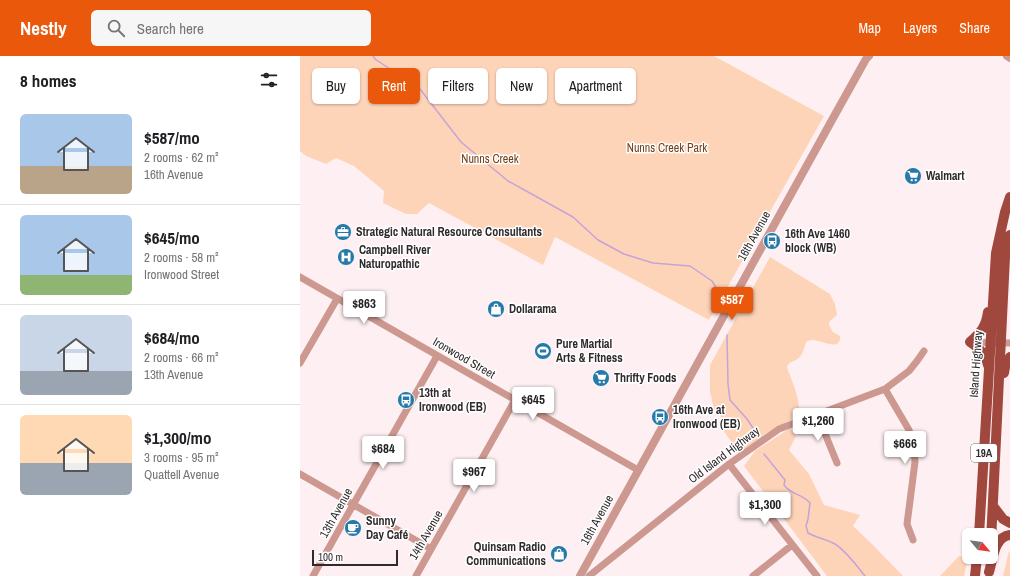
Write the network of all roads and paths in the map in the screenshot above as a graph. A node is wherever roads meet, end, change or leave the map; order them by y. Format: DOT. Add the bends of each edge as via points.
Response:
graph roads {
  1 [pos="869,56"];
  2 [pos="1007,56"];
  3 [pos="1010,58"];
  4 [pos="1010,197"];
  5 [pos="1010,235"];
  6 [pos="996,253"];
  7 [pos="300,277"];
  8 [pos="337,299"];
  9 [pos="1003,308"];
  10 [pos="1010,328"];
  11 [pos="970,342"];
  12 [pos="990,342"];
  13 [pos="1006,343"];
  14 [pos="924,351"];
  15 [pos="437,356"];
  16 [pos="1010,357"];
  17 [pos="300,364"];
  18 [pos="989,371"];
  19 [pos="885,389"];
  20 [pos="515,400"];
  21 [pos="998,413"];
  22 [pos="816,414"];
  23 [pos="837,463"];
  24 [pos="729,464"];
  25 [pos="638,470"];
  26 [pos="300,474"];
  27 [pos="354,504"];
  28 [pos="993,506"];
  29 [pos="1010,523"];
  30 [pos="979,528"];
  31 [pos="992,528"];
  32 [pos="1010,535"];
  33 [pos="913,540"];
  34 [pos="792,545"];
  35 [pos="431,549"];
  36 [pos="976,564"];
  37 [pos="989,564"];
  38 [pos="988,574"];
  39 [pos="313,576"];
  40 [pos="416,576"];
  41 [pos="580,576"];
  42 [pos="590,576"];
  43 [pos="753,576"];
  44 [pos="817,576"];
  45 [pos="975,576"];
  1 -- 25 [label="street, 16th Avenue"];
  2 -- 3 [label="street"];
  4 -- 6 [label="main road, Island Highway / 19A"];
  5 -- 9 [label="main road, Island Highway / 19A"];
  6 -- 11 [label="main road" via="985,324"];
  6 -- 12 [label="main road, Island Highway / 19A"];
  7 -- 8 [label="street, Ironwood Street"];
  8 -- 15 [label="street, Ironwood Street"];
  8 -- 17 [label="street"];
  9 -- 10 [label="main road"];
  9 -- 13 [label="main road, Island Highway / 19A"];
  11 -- 12 [label="street"];
  11 -- 18 [label="main road" via="984,354"];
  12 -- 13 [label="street"];
  12 -- 18 [label="main road, Island Highway / 19A"];
  13 -- 21 [label="main road, Island Highway / 19A"];
  14 -- 19 [label="street, Old Island Highway" via="909,371"];
  15 -- 20 [label="street, Ironwood Street"];
  15 -- 27 [label="street, 13th Avenue"];
  16 -- 21 [label="main road" via="1005,367"];
  18 -- 30 [label="main road, Island Highway / 19A"];
  19 -- 22 [label="street, Old Island Highway"];
  19 -- 33 [label="street" via="909,430 914,446 916,462 908,524"];
  20 -- 25 [label="street, Ironwood Street"];
  20 -- 35 [label="street, 14th Avenue"];
  21 -- 28 [label="main road, Island Highway / 19A"];
  22 -- 23 [label="street"];
  22 -- 24 [label="street, Old Island Highway" via="779,429"];
  24 -- 34 [label="street"];
  24 -- 42 [label="street, Old Island Highway"];
  25 -- 41 [label="street, 16th Avenue"];
  26 -- 27 [label="street"];
  27 -- 35 [label="street"];
  27 -- 39 [label="street, 13th Avenue"];
  28 -- 29 [label="main road" via="1003,519"];
  28 -- 31 [label="main road, Island Highway / 19A"];
  32 -- 38 [label="main road" via="998,542"];
  34 -- 43 [label="street"];
  34 -- 44 [label="street"];
  35 -- 40 [label="street, 14th Avenue"];
  36 -- 45 [label="main road"];
  37 -- 38 [label="main road"];
}
